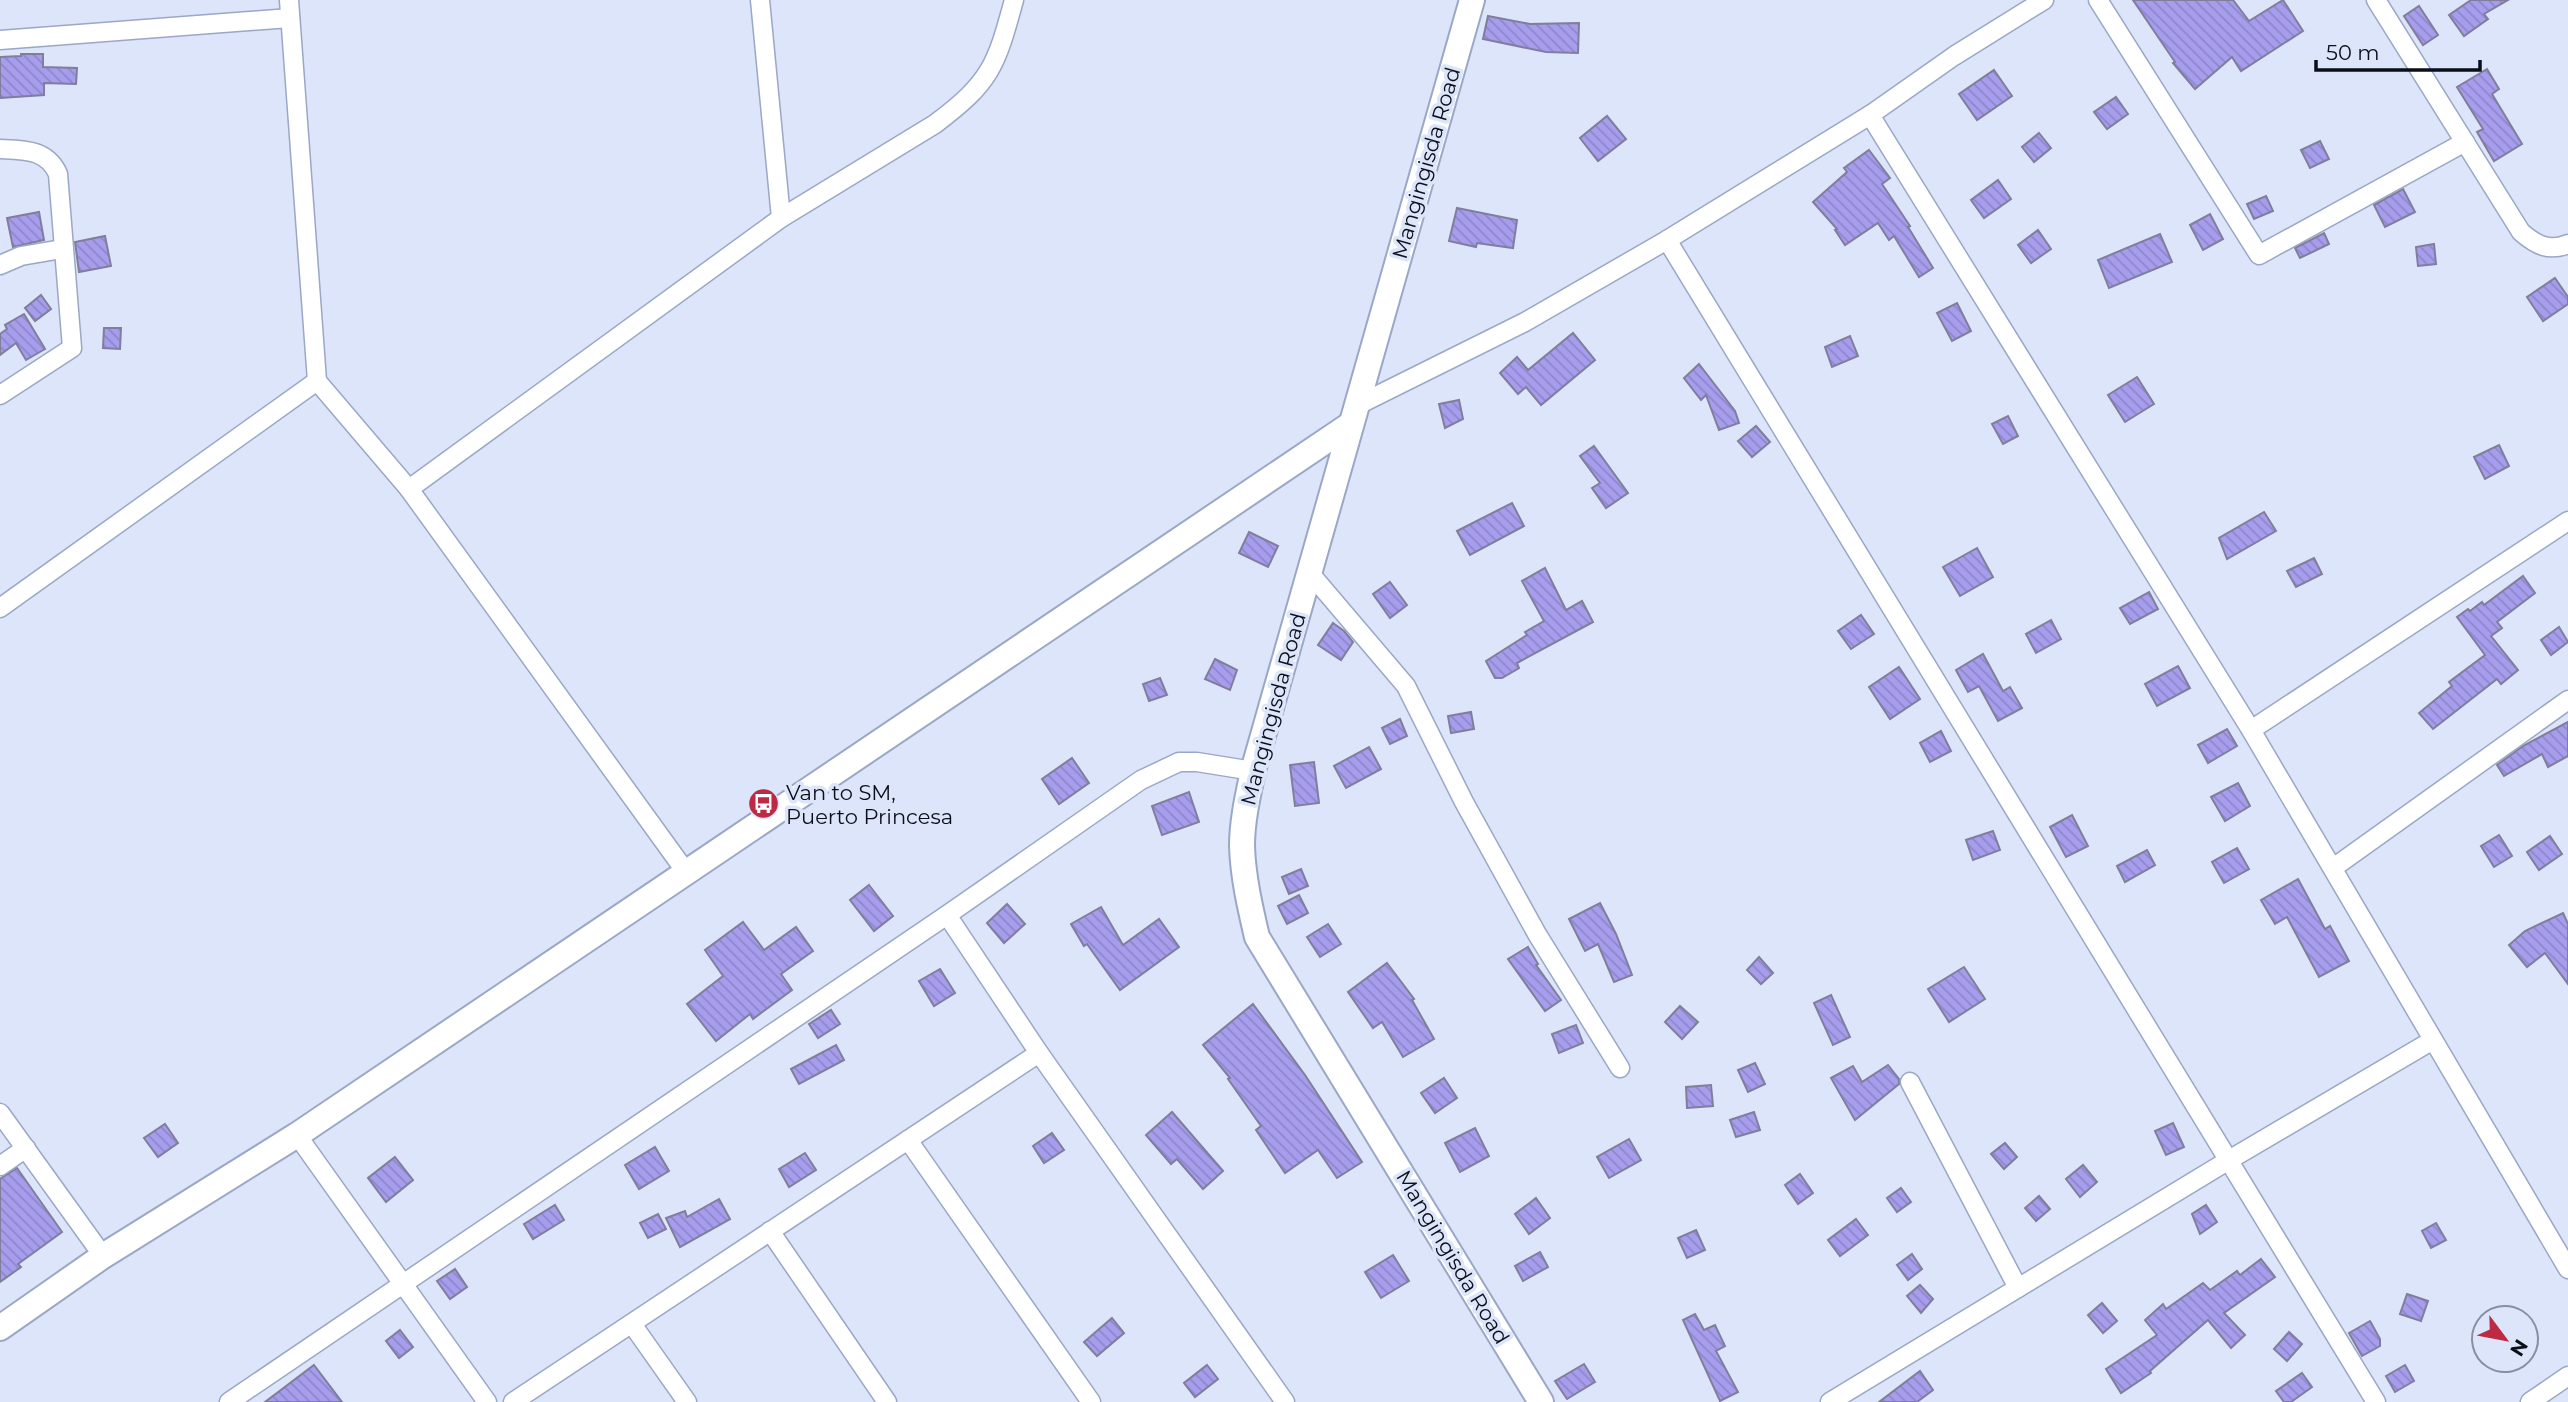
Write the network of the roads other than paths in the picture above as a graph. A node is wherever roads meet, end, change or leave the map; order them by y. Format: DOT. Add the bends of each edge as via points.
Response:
graph roads {
  1 [pos="760,0"];
  2 [pos="1014,0"];
  3 [pos="1472,0"];
  4 [pos="2044,0"];
  5 [pos="2098,0"];
  6 [pos="2376,0"];
  7 [pos="289,9"];
  8 [pos="0,40"];
  9 [pos="1870,116"];
  10 [pos="2465,142"];
  11 [pos="0,149"];
  12 [pos="781,218"];
  13 [pos="1667,240"];
  14 [pos="2568,244"];
  15 [pos="62,249"];
  16 [pos="0,265"];
  17 [pos="317,381"];
  18 [pos="0,395"];
  19 [pos="1354,415"];
  20 [pos="409,489"];
  21 [pos="2568,521"];
  22 [pos="1309,572"];
  23 [pos="0,608"];
  24 [pos="2568,700"];
  25 [pos="2251,730"];
  26 [pos="1253,771"];
  27 [pos="2333,868"];
  28 [pos="686,872"];
  29 [pos="947,915"];
  30 [pos="2434,1040"];
  31 [pos="1040,1053"];
  32 [pos="1620,1068"];
  33 [pos="1910,1082"];
  34 [pos="0,1113"];
  35 [pos="297,1135"];
  36 [pos="908,1140"];
  37 [pos="26,1148"];
  38 [pos="2229,1160"];
  39 [pos="0,1166"];
  40 [pos="770,1231"];
  41 [pos="103,1256"];
  42 [pos="2568,1269"];
  43 [pos="404,1283"];
  44 [pos="2018,1288"];
  45 [pos="632,1324"];
  46 [pos="0,1328"];
  47 [pos="2568,1376"];
  48 [pos="229,1402"];
  49 [pos="487,1402"];
  50 [pos="513,1402"];
  51 [pos="687,1402"];
  52 [pos="887,1402"];
  53 [pos="1091,1402"];
  54 [pos="1285,1402"];
  55 [pos="1541,1402"];
  56 [pos="1830,1402"];
  57 [pos="2376,1402"];
  58 [pos="2530,1402"];
  1 -- 12 [label="street"];
  2 -- 12 [label="street" via="996,60 974,92 935,124"];
  3 -- 19 [label="street, Mangingisda Road"];
  4 -- 9 [label="street"];
  5 -- 10 [label="street" via="2259,255"];
  6 -- 10 [label="street"];
  7 -- 8 [label="street"];
  7 -- 17 [label="street"];
  9 -- 13 [label="street"];
  9 -- 25 [label="street"];
  10 -- 14 [label="street" via="2521,232 2540,246"];
  11 -- 15 [label="street" via="35,152 54,164"];
  12 -- 20 [label="street"];
  13 -- 19 [label="street"];
  13 -- 38 [label="street"];
  15 -- 16 [label="street"];
  15 -- 18 [label="street" via="72,348"];
  17 -- 20 [label="street"];
  17 -- 23 [label="street"];
  19 -- 22 [label="street, Mangingisda Road"];
  19 -- 28 [label="street"];
  20 -- 28 [label="street"];
  21 -- 25 [label="street"];
  22 -- 26 [label="street, Mangingisda Road"];
  22 -- 32 [label="street" via="1406,686 1537,934"];
  24 -- 27 [label="street"];
  25 -- 27 [label="street"];
  26 -- 29 [label="street" via="1197,762 1168,766 1141,779"];
  26 -- 55 [label="street, Mangingisda Road" via="1242,845 1257,937"];
  27 -- 30 [label="street"];
  28 -- 35 [label="street"];
  29 -- 31 [label="street"];
  29 -- 43 [label="street"];
  30 -- 38 [label="street"];
  30 -- 42 [label="street"];
  31 -- 36 [label="street"];
  31 -- 54 [label="street"];
  33 -- 44 [label="street"];
  34 -- 37 [label="street"];
  35 -- 41 [label="street"];
  35 -- 43 [label="street"];
  36 -- 40 [label="street"];
  36 -- 53 [label="street"];
  37 -- 39 [label="street"];
  37 -- 41 [label="street"];
  38 -- 44 [label="street"];
  38 -- 57 [label="street"];
  40 -- 45 [label="street"];
  40 -- 52 [label="street"];
  41 -- 46 [label="street"];
  43 -- 48 [label="street"];
  43 -- 49 [label="street"];
  44 -- 56 [label="street"];
  45 -- 50 [label="street"];
  45 -- 51 [label="street"];
  47 -- 58 [label="street"];
}
